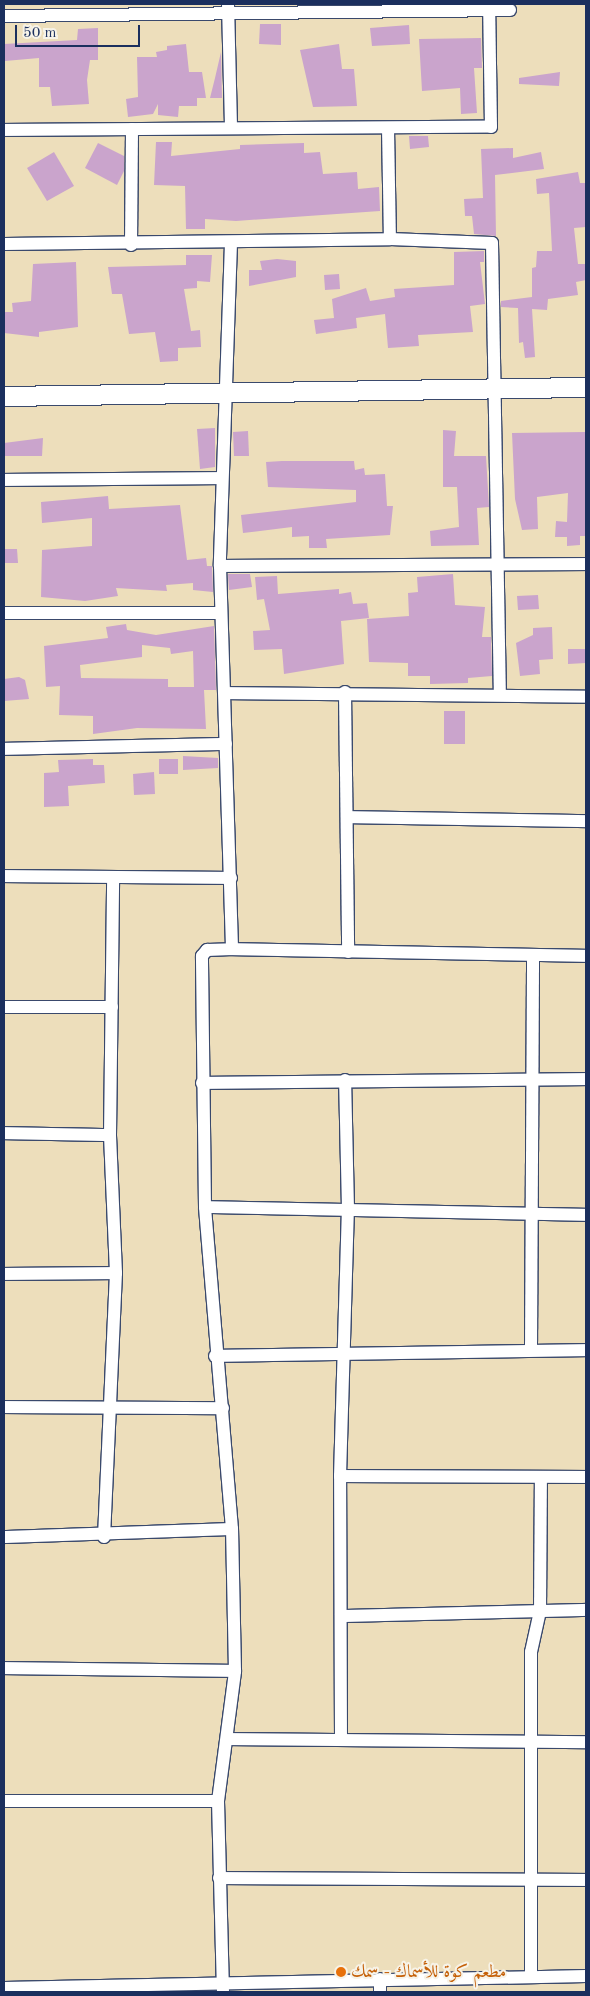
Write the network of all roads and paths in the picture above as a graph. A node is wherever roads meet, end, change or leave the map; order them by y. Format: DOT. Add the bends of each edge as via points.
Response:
graph roads {
  1 [pos="489,7"];
  2 [pos="228,9"];
  3 [pos="510,10"];
  4 [pos="4,16"];
  5 [pos="231,128"];
  6 [pos="388,128"];
  7 [pos="132,129"];
  8 [pos="4,130"];
  9 [pos="390,240"];
  10 [pos="4,244"];
  11 [pos="131,244"];
  12 [pos="231,244"];
  13 [pos="586,387"];
  14 [pos="494,391"];
  15 [pos="225,394"];
  16 [pos="4,396"];
  17 [pos="220,478"];
  18 [pos="4,480"];
  19 [pos="586,564"];
  20 [pos="495,565"];
  21 [pos="220,566"];
  22 [pos="4,613"];
  23 [pos="221,613"];
  24 [pos="345,692"];
  25 [pos="225,693"];
  26 [pos="500,694"];
  27 [pos="586,696"];
  28 [pos="226,744"];
  29 [pos="4,749"];
  30 [pos="348,817"];
  31 [pos="586,821"];
  32 [pos="4,876"];
  33 [pos="113,877"];
  34 [pos="232,878"];
  35 [pos="232,949"];
  36 [pos="348,952"];
  37 [pos="586,956"];
  38 [pos="533,957"];
  39 [pos="112,1007"];
  40 [pos="4,1008"];
  41 [pos="586,1078"];
  42 [pos="345,1080"];
  43 [pos="529,1081"];
  44 [pos="202,1083"];
  45 [pos="4,1133"];
  46 [pos="110,1135"];
  47 [pos="205,1207"];
  48 [pos="348,1209"];
  49 [pos="530,1215"];
  50 [pos="586,1215"];
  51 [pos="116,1273"];
  52 [pos="4,1274"];
  53 [pos="531,1349"];
  54 [pos="586,1350"];
  55 [pos="344,1354"];
  56 [pos="215,1356"];
  57 [pos="4,1407"];
  58 [pos="109,1408"];
  59 [pos="223,1408"];
  60 [pos="340,1476"];
  61 [pos="541,1476"];
  62 [pos="586,1477"];
  63 [pos="232,1529"];
  64 [pos="4,1537"];
  65 [pos="104,1537"];
  66 [pos="586,1610"];
  67 [pos="540,1611"];
  68 [pos="341,1616"];
  69 [pos="4,1668"];
  70 [pos="235,1671"];
  71 [pos="230,1739"];
  72 [pos="341,1739"];
  73 [pos="532,1742"];
  74 [pos="586,1742"];
  75 [pos="4,1801"];
  76 [pos="218,1801"];
  77 [pos="219,1878"];
  78 [pos="586,1880"];
  79 [pos="532,1881"];
  80 [pos="530,1975"];
  81 [pos="586,1976"];
  82 [pos="380,1979"];
  83 [pos="4,1988"];
  84 [pos="222,1988"];
  85 [pos="380,1992"];
  1 -- 2 [label="street"];
  1 -- 3 [label="street"];
  1 -- 6 [label="street" via="491,127"];
  2 -- 4 [label="street"];
  2 -- 5 [label="street"];
  5 -- 6 [label="street"];
  5 -- 7 [label="street"];
  6 -- 9 [label="street"];
  7 -- 8 [label="street"];
  7 -- 11 [label="street"];
  9 -- 12 [label="street"];
  9 -- 14 [label="street" via="492,243"];
  10 -- 11 [label="street"];
  11 -- 12 [label="street"];
  12 -- 15 [label="street"];
  13 -- 14 [label="street"];
  14 -- 15 [label="street"];
  14 -- 20 [label="street"];
  15 -- 16 [label="street"];
  15 -- 17 [label="street"];
  17 -- 18 [label="street"];
  17 -- 21 [label="street"];
  19 -- 20 [label="street"];
  20 -- 21 [label="street"];
  20 -- 26 [label="street"];
  21 -- 23 [label="street"];
  22 -- 23 [label="street"];
  23 -- 25 [label="street"];
  24 -- 25 [label="street"];
  24 -- 26 [label="street"];
  24 -- 30 [label="street"];
  25 -- 28 [label="street"];
  26 -- 27 [label="street"];
  28 -- 29 [label="street"];
  28 -- 34 [label="street"];
  30 -- 31 [label="street"];
  30 -- 36 [label="street"];
  32 -- 33 [label="street"];
  33 -- 34 [label="street"];
  33 -- 39 [label="street"];
  34 -- 35 [label="street"];
  35 -- 36 [label="street"];
  35 -- 44 [label="street" via="207,950 199,965"];
  36 -- 38 [label="street"];
  37 -- 38 [label="street"];
  38 -- 43 [label="street"];
  39 -- 40 [label="street"];
  39 -- 46 [label="street"];
  41 -- 43 [label="street"];
  42 -- 43 [label="street"];
  42 -- 44 [label="street"];
  42 -- 48 [label="street"];
  43 -- 49 [label="street"];
  44 -- 47 [label="street"];
  45 -- 46 [label="street"];
  46 -- 51 [label="street"];
  47 -- 48 [label="street"];
  47 -- 56 [label="street"];
  48 -- 49 [label="street"];
  48 -- 55 [label="street"];
  49 -- 50 [label="street"];
  49 -- 53 [label="street"];
  51 -- 52 [label="street"];
  51 -- 58 [label="street"];
  53 -- 54 [label="street"];
  53 -- 55 [label="street"];
  55 -- 56 [label="street"];
  55 -- 60 [label="street"];
  56 -- 59 [label="street"];
  57 -- 58 [label="street"];
  58 -- 59 [label="street"];
  58 -- 65 [label="street"];
  59 -- 63 [label="street"];
  60 -- 61 [label="street"];
  60 -- 68 [label="street"];
  61 -- 62 [label="street"];
  61 -- 67 [label="street"];
  63 -- 65 [label="street"];
  63 -- 70 [label="street"];
  64 -- 65 [label="street"];
  66 -- 67 [label="street"];
  67 -- 68 [label="street"];
  67 -- 73 [label="street" via="531,1652"];
  68 -- 72 [label="street"];
  69 -- 70 [label="street"];
  70 -- 71 [label="street"];
  71 -- 72 [label="street"];
  71 -- 76 [label="street"];
  72 -- 73 [label="street"];
  73 -- 74 [label="street"];
  73 -- 79 [label="street"];
  75 -- 76 [label="street"];
  76 -- 77 [label="street"];
  77 -- 79 [label="street"];
  77 -- 84 [label="street"];
  78 -- 79 [label="street"];
  79 -- 80 [label="street"];
  80 -- 81 [label="street"];
  80 -- 82 [label="street"];
  82 -- 84 [label="street"];
  82 -- 85 [label="street"];
  83 -- 84 [label="street"];
}
